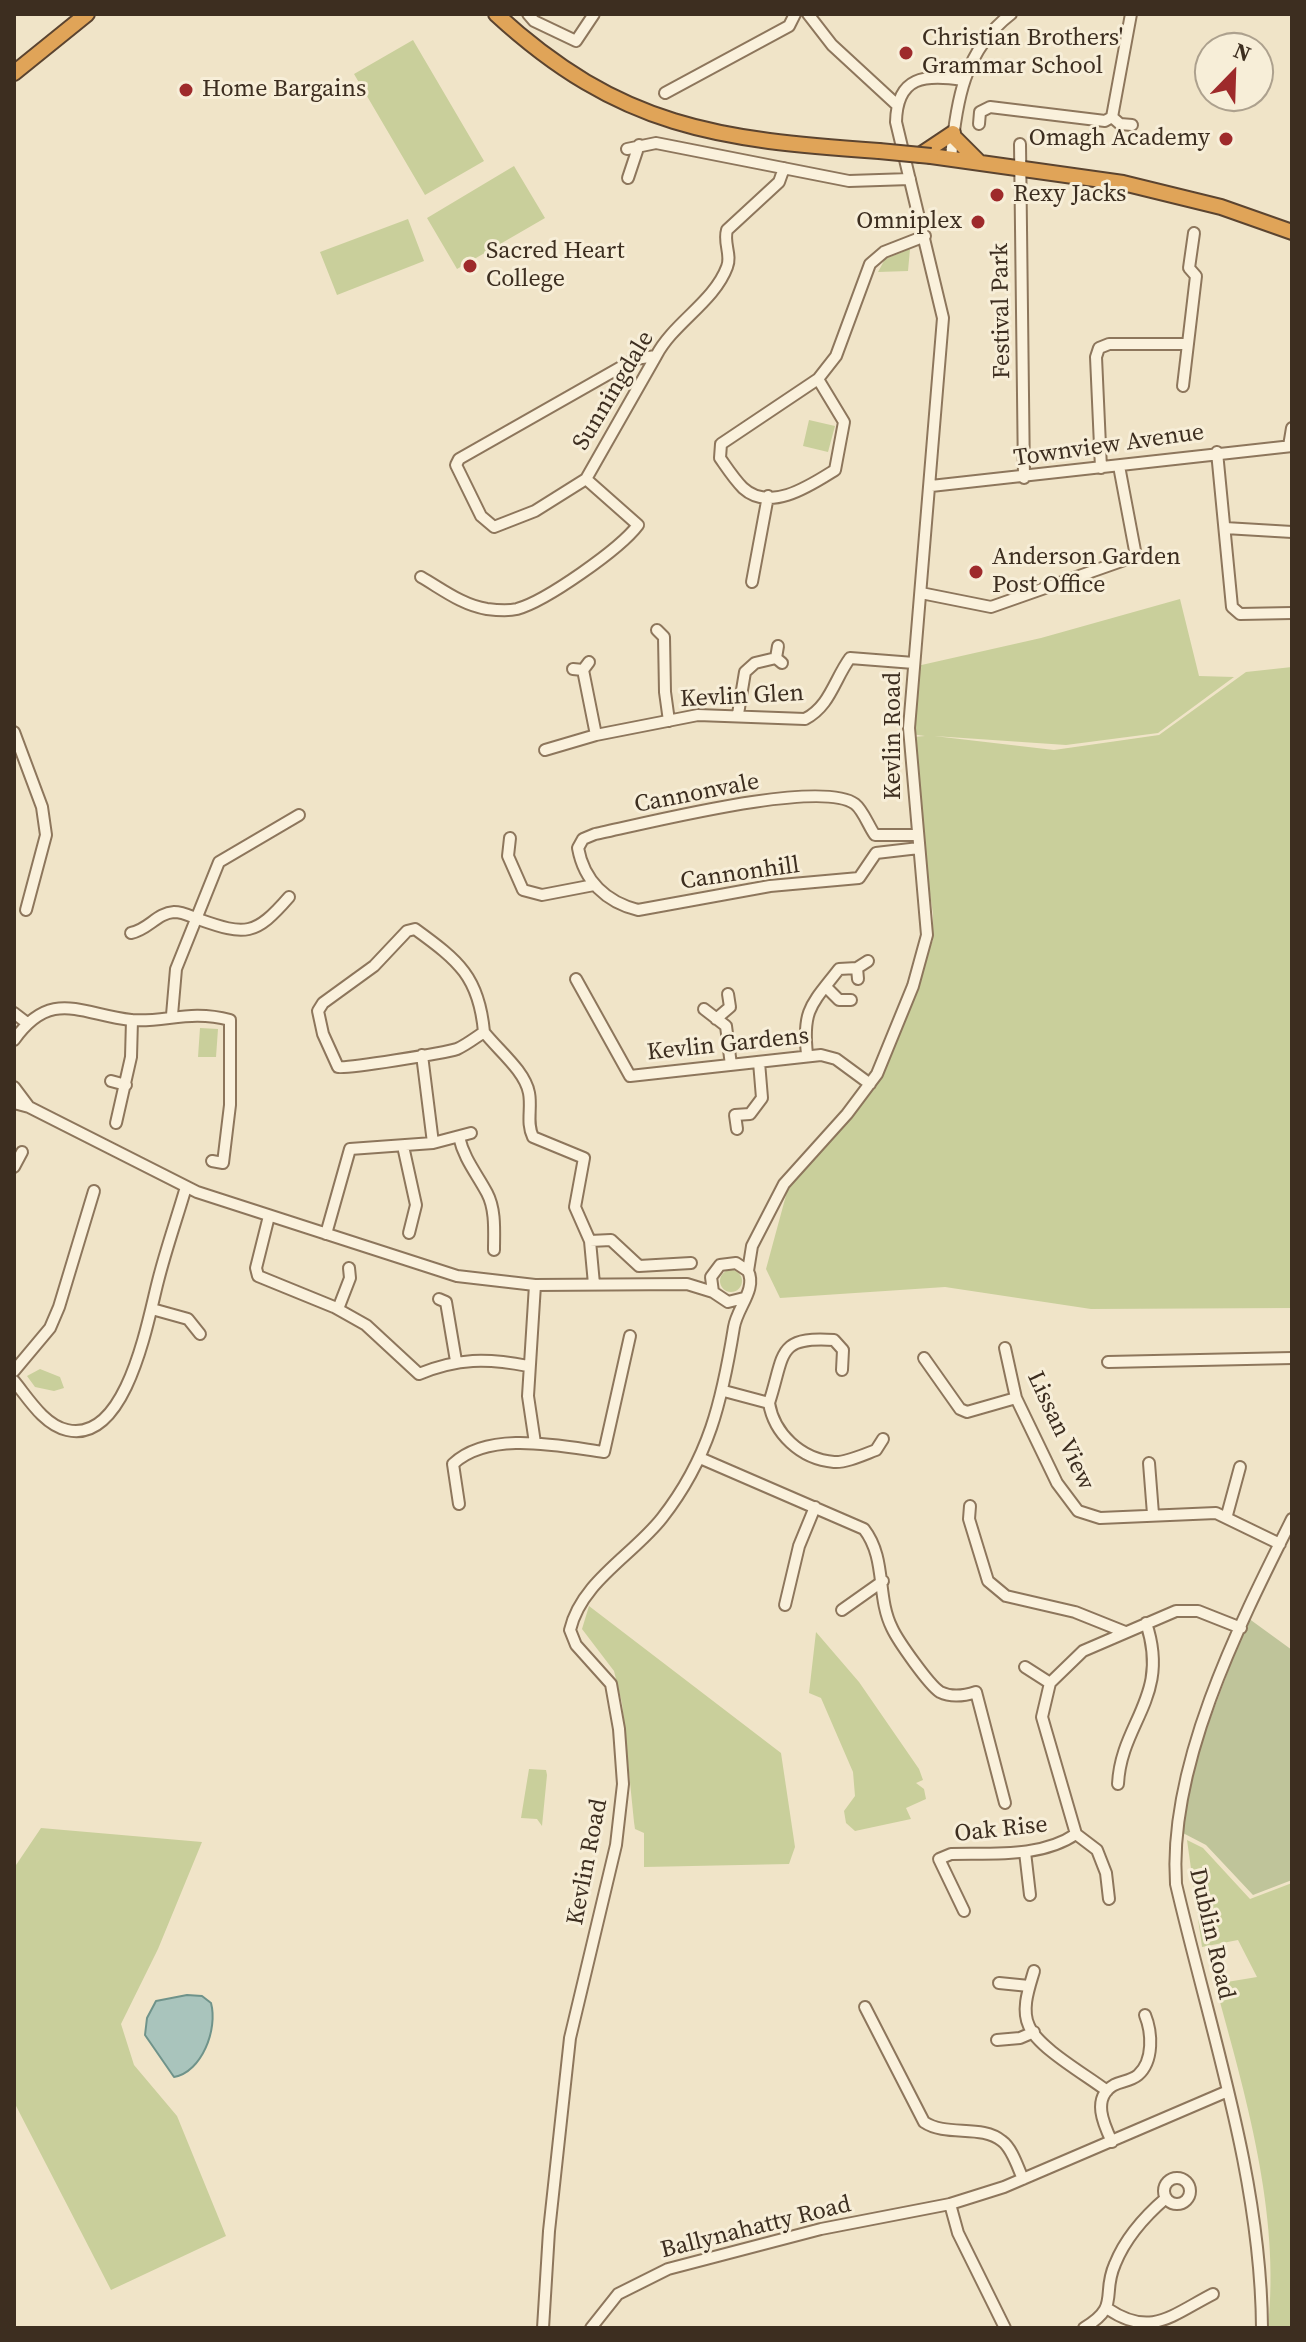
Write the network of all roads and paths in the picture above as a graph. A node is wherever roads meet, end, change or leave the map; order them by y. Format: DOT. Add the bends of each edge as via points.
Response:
graph roads {
  1 [pos="87,14"];
  2 [pos="496,14"];
  3 [pos="594,14"];
  4 [pos="795,14"];
  5 [pos="808,14"];
  6 [pos="1011,14"];
  7 [pos="1131,14"];
  8 [pos="534,16"];
  9 [pos="14,73"];
  10 [pos="963,80"];
  11 [pos="665,93"];
  12 [pos="896,104"];
  13 [pos="1112,117"];
  14 [pos="979,124"];
  15 [pos="1132,125"];
  16 [pos="953,134"];
  17 [pos="1020,144"];
  18 [pos="639,145"];
  19 [pos="627,149"];
  20 [pos="928,153"];
  21 [pos="951,158"];
  22 [pos="979,162"];
  23 [pos="784,168"];
  24 [pos="628,178"];
  25 [pos="910,179"];
  26 [pos="1292,232"];
  27 [pos="1194,233"];
  28 [pos="925,236"];
  29 [pos="1188,344"];
  30 [pos="656,356"];
  31 [pos="818,379"];
  32 [pos="1183,386"];
  33 [pos="1292,428"];
  34 [pos="1291,446"];
  35 [pos="1217,452"];
  36 [pos="1119,466"];
  37 [pos="1101,468"];
  38 [pos="1024,478"];
  39 [pos="586,479"];
  40 [pos="931,486"];
  41 [pos="768,496"];
  42 [pos="1225,528"];
  43 [pos="1292,532"];
  44 [pos="421,577"];
  45 [pos="752,582"];
  46 [pos="921,593"];
  47 [pos="1292,613"];
  48 [pos="664,632"];
  49 [pos="779,656"];
  50 [pos="914,663"];
  51 [pos="582,667"];
  52 [pos="738,714"];
  53 [pos="669,721"];
  54 [pos="14,732"];
  55 [pos="596,735"];
  56 [pos="545,750"];
  57 [pos="299,815"];
  58 [pos="917,835"];
  59 [pos="510,838"];
  60 [pos="919,848"];
  61 [pos="580,858"];
  62 [pos="594,885"];
  63 [pos="289,897"];
  64 [pos="26,910"];
  65 [pos="198,919"];
  66 [pos="131,933"];
  67 [pos="868,961"];
  68 [pos="576,979"];
  69 [pos="826,987"];
  70 [pos="728,994"];
  71 [pos="851,1000"];
  72 [pos="704,1009"];
  73 [pos="14,1013"];
  74 [pos="172,1015"];
  75 [pos="716,1019"];
  76 [pos="132,1020"];
  77 [pos="27,1023"];
  78 [pos="484,1032"];
  79 [pos="14,1040"];
  80 [pos="807,1054"];
  81 [pos="422,1055"];
  82 [pos="759,1062"];
  83 [pos="731,1065"];
  84 [pos="111,1081"];
  85 [pos="870,1084"];
  86 [pos="126,1085"];
  87 [pos="14,1087"];
  88 [pos="14,1103"];
  89 [pos="29,1107"];
  90 [pos="116,1123"];
  91 [pos="737,1129"];
  92 [pos="471,1133"];
  93 [pos="459,1137"];
  94 [pos="433,1143"];
  95 [pos="403,1146"];
  96 [pos="22,1152"];
  97 [pos="212,1161"];
  98 [pos="14,1167"];
  99 [pos="186,1187"];
  100 [pos="94,1191"];
  101 [pos="269,1216"];
  102 [pos="409,1233"];
  103 [pos="326,1234"];
  104 [pos="590,1241"];
  105 [pos="752,1246"];
  106 [pos="494,1250"];
  107 [pos="731,1262"];
  108 [pos="691,1263"];
  109 [pos="349,1268"];
  110 [pos="748,1271"];
  111 [pos="713,1273"];
  112 [pos="594,1284"];
  113 [pos="687,1284"];
  114 [pos="535,1285"];
  115 [pos="713,1292"];
  116 [pos="744,1298"];
  117 [pos="439,1299"];
  118 [pos="728,1302"];
  119 [pos="152,1309"];
  120 [pos="338,1309"];
  121 [pos="735,1323"];
  122 [pos="200,1334"];
  123 [pos="630,1336"];
  124 [pos="1005,1348"];
  125 [pos="924,1358"];
  126 [pos="1292,1358"];
  127 [pos="456,1361"];
  128 [pos="1108,1362"];
  129 [pos="528,1366"];
  130 [pos="842,1370"];
  131 [pos="14,1371"];
  132 [pos="14,1381"];
  133 [pos="724,1391"];
  134 [pos="1016,1398"];
  135 [pos="769,1403"];
  136 [pos="883,1439"];
  137 [pos="535,1443"];
  138 [pos="700,1458"];
  139 [pos="1149,1463"];
  140 [pos="1240,1467"];
  141 [pos="459,1504"];
  142 [pos="970,1506"];
  143 [pos="815,1507"];
  144 [pos="1153,1514"];
  145 [pos="1227,1515"];
  146 [pos="1292,1519"];
  147 [pos="1280,1544"];
  148 [pos="883,1581"];
  149 [pos="785,1605"];
  150 [pos="842,1610"];
  151 [pos="1146,1623"];
  152 [pos="1241,1628"];
  153 [pos="1125,1633"];
  154 [pos="1025,1667"];
  155 [pos="1050,1683"];
  156 [pos="1118,1784"];
  157 [pos="1005,1803"];
  158 [pos="1076,1834"];
  159 [pos="1025,1852"];
  160 [pos="1030,1895"];
  161 [pos="1109,1899"];
  162 [pos="964,1911"];
  163 [pos="1034,1971"];
  164 [pos="999,1983"];
  165 [pos="1029,1986"];
  166 [pos="865,2007"];
  167 [pos="1145,2015"];
  168 [pos="1034,2032"];
  169 [pos="997,2040"];
  170 [pos="1107,2091"];
  171 [pos="1228,2091"];
  172 [pos="1112,2142"];
  173 [pos="1023,2179"];
  174 [pos="1166,2198"];
  175 [pos="950,2204"];
  176 [pos="1213,2294"];
  177 [pos="1108,2309"];
  178 [pos="543,2328"];
  179 [pos="591,2328"];
  180 [pos="1005,2328"];
  181 [pos="1084,2328"];
  182 [pos="1262,2328"];
  1 -- 9 [label="highway"];
  2 -- 20 [label="highway, bridge" via="587,82 668,121 757,141"];
  3 -- 8 [label="street" via="576,41"];
  4 -- 11 [label="street" via="789,26"];
  5 -- 12 [label="street" via="841,55"];
  6 -- 10 [label="street" via="982,44"];
  7 -- 13 [label="street"];
  10 -- 12 [label="street" via="920,79 902,91"];
  10 -- 16 [label="street"];
  12 -- 25 [label="street, Kevlin Road"];
  13 -- 14 [label="street" via="1105,121 990,107 980,112"];
  13 -- 15 [label="street"];
  16 -- 20 [label="highway"];
  16 -- 21 [label="street"];
  16 -- 22 [label="highway"];
  17 -- 38 [label="street, Festival Park"];
  18 -- 19 [label="street"];
  18 -- 23 [label="street" via="656,143"];
  18 -- 24 [label="street"];
  20 -- 21 [label="highway"];
  21 -- 22 [label="highway"];
  22 -- 26 [label="highway" via="1123,183 1221,207"];
  23 -- 25 [label="street" via="849,181"];
  23 -- 30 [label="street, Sunningdale" via="779,182 727,230 729,261 722,278"];
  25 -- 28 [label="street, Kevlin Road"];
  27 -- 29 [label="street" via="1189,268 1196,276"];
  28 -- 31 [label="street" via="884,252 870,264 836,356"];
  28 -- 40 [label="street, Kevlin Road" via="943,318"];
  29 -- 32 [label="street"];
  29 -- 37 [label="street" via="1099,348"];
  30 -- 39 [label="street, Sunningdale"];
  30 -- 39 [label="street, Sunningdale" via="635,359 456,465 481,516 494,527 535,511"];
  31 -- 41 [label="street" via="844,422 835,470 794,496"];
  31 -- 41 [label="street" via="721,444 720,458 745,490"];
  33 -- 34 [label="street"];
  34 -- 35 [label="street, Townview Avenue"];
  35 -- 36 [label="street, Townview Avenue"];
  35 -- 42 [label="street"];
  36 -- 37 [label="street, Townview Avenue"];
  36 -- 46 [label="street" via="1136,556 991,607"];
  37 -- 38 [label="street, Townview Avenue"];
  38 -- 40 [label="street, Townview Avenue"];
  39 -- 44 [label="street" via="638,525 581,573 517,609 489,610 467,604"];
  40 -- 46 [label="street, Kevlin Road"];
  41 -- 45 [label="street"];
  42 -- 43 [label="street"];
  42 -- 47 [label="street" via="1235,613"];
  46 -- 50 [label="street, Kevlin Road"];
  48 -- 53 [label="street"];
  49 -- 52 [label="street" via="745,672"];
  50 -- 52 [label="street, Kevlin Glen" via="850,658 818,712 805,719"];
  50 -- 58 [label="street, Kevlin Road" via="909,740"];
  51 -- 55 [label="street"];
  52 -- 53 [label="street, Kevlin Glen"];
  53 -- 55 [label="street, Kevlin Glen"];
  54 -- 64 [label="street" via="42,807 46,835"];
  55 -- 56 [label="street, Kevlin Glen"];
  57 -- 65 [label="street" via="219,862"];
  58 -- 60 [label="street, Kevlin Road"];
  58 -- 61 [label="street, Cannonvale" via="875,835 855,804 840,799 782,798 595,834 580,843"];
  59 -- 62 [label="street" via="508,856 523,890 542,895"];
  60 -- 62 [label="street, Cannonhill" via="876,853 859,878 770,886 638,910 620,905"];
  60 -- 85 [label="street, Kevlin Road" via="927,935 921,962"];
  61 -- 62 [label="street, Cannonhill"];
  63 -- 65 [label="street" via="256,928 242,933"];
  65 -- 66 [label="street" via="165,913 141,932"];
  65 -- 74 [label="street" via="176,969"];
  67 -- 69 [label="street" via="858,973 839,969"];
  68 -- 83 [label="street, Kevlin Gardens" via="630,1076"];
  69 -- 71 [label="street" via="839,1000"];
  69 -- 80 [label="street" via="804,1023"];
  70 -- 75 [label="street" via="730,1007"];
  72 -- 75 [label="street"];
  73 -- 77 [label="street"];
  74 -- 76 [label="street"];
  74 -- 97 [label="street" via="230,1020 230,1105 223,1163"];
  75 -- 83 [label="street" via="726,1026"];
  76 -- 77 [label="street" via="62,1007"];
  76 -- 86 [label="street"];
  77 -- 79 [label="street"];
  78 -- 81 [label="street" via="458,1048"];
  78 -- 81 [label="street" via="472,978 428,938 415,929 407,931 318,1011 338,1067"];
  78 -- 104 [label="street" via="523,1079 533,1137 584,1158 575,1207"];
  80 -- 82 [label="street, Kevlin Gardens"];
  80 -- 85 [label="street, Kevlin Gardens" via="836,1059"];
  81 -- 94 [label="street"];
  82 -- 83 [label="street, Kevlin Gardens"];
  82 -- 91 [label="street" via="762,1098 750,1114 735,1115"];
  84 -- 86 [label="street"];
  85 -- 105 [label="street, Kevlin Road" via="784,1184"];
  86 -- 90 [label="street"];
  87 -- 89 [label="street"];
  88 -- 89 [label="street"];
  89 -- 99 [label="street"];
  92 -- 93 [label="street"];
  93 -- 94 [label="street"];
  93 -- 106 [label="street" via="471,1171 488,1195"];
  94 -- 95 [label="street"];
  95 -- 102 [label="street" via="416,1205"];
  95 -- 103 [label="street" via="350,1149"];
  96 -- 98 [label="street"];
  99 -- 101 [label="street"];
  99 -- 119 [label="street"];
  100 -- 131 [label="street" via="50,1328"];
  101 -- 103 [label="street"];
  101 -- 120 [label="street" via="258,1276"];
  103 -- 114 [label="street" via="457,1276"];
  104 -- 108 [label="street" via="611,1240 639,1266"];
  104 -- 112 [label="street"];
  105 -- 107 [label="street, Kevlin Road"];
  105 -- 110 [label="street, Kevlin Road"];
  107 -- 110 [label="street"];
  107 -- 111 [label="street"];
  109 -- 120 [label="street"];
  110 -- 116 [label="street" via="751,1287"];
  111 -- 113 [label="street"];
  111 -- 115 [label="street"];
  112 -- 113 [label="street"];
  112 -- 114 [label="street"];
  113 -- 115 [label="street"];
  114 -- 129 [label="street"];
  115 -- 118 [label="street"];
  116 -- 118 [label="street"];
  116 -- 121 [label="street, Kevlin Road"];
  117 -- 127 [label="street" via="446,1302"];
  118 -- 121 [label="street, Kevlin Road"];
  119 -- 122 [label="street" via="188,1319"];
  119 -- 132 [label="street" via="124,1393 101,1421 68,1430 47,1420"];
  120 -- 127 [label="street" via="366,1325 419,1374"];
  121 -- 133 [label="street, Kevlin Road"];
  123 -- 137 [label="street" via="604,1452"];
  124 -- 134 [label="street, Lissan View"];
  125 -- 134 [label="street" via="960,1409 967,1412"];
  126 -- 128 [label="street"];
  127 -- 129 [label="street" via="493,1359"];
  129 -- 137 [label="street"];
  130 -- 135 [label="street" via="843,1350 834,1340 798,1339 784,1357"];
  133 -- 135 [label="street"];
  133 -- 138 [label="street, Kevlin Road"];
  134 -- 144 [label="street, Lissan View" via="1069,1504 1100,1518"];
  135 -- 136 [label="street" via="773,1423 794,1447 834,1462 876,1450"];
  137 -- 141 [label="street" via="516,1442 462,1455 453,1464"];
  138 -- 143 [label="street"];
  138 -- 178 [label="street, Kevlin Road" via="662,1518 581,1603 570,1630 576,1645 611,1684 623,1784 616,1845 570,2038"];
  139 -- 144 [label="street"];
  140 -- 145 [label="street"];
  142 -- 153 [label="street" via="969,1519 988,1581 1006,1596 1075,1612"];
  143 -- 148 [label="street" via="864,1529 875,1543"];
  143 -- 149 [label="street"];
  144 -- 145 [label="street, Lissan View"];
  145 -- 147 [label="street, Lissan View"];
  146 -- 147 [label="street, Dublin Road"];
  147 -- 152 [label="street, Dublin Road"];
  148 -- 150 [label="street"];
  148 -- 157 [label="street" via="891,1628 937,1690 961,1696 976,1692"];
  151 -- 152 [label="street" via="1176,1611 1198,1611"];
  151 -- 153 [label="street"];
  151 -- 156 [label="street" via="1154,1645 1152,1680 1119,1764"];
  152 -- 171 [label="street, Dublin Road" via="1184,1779 1174,1856 1176,1884"];
  153 -- 155 [label="street" via="1083,1651"];
  154 -- 155 [label="street"];
  155 -- 158 [label="street" via="1042,1717"];
  158 -- 159 [label="street, Oak Rise"];
  158 -- 161 [label="street" via="1097,1850"];
  159 -- 160 [label="street"];
  159 -- 162 [label="street, Oak Rise" via="951,1854 939,1859"];
  163 -- 165 [label="street"];
  164 -- 165 [label="street"];
  165 -- 168 [label="street" via="1025,1999"];
  166 -- 173 [label="street" via="924,2122 952,2132 992,2135 1004,2142"];
  167 -- 170 [label="street" via="1151,2030 1144,2067"];
  168 -- 169 [label="street"];
  168 -- 170 [label="street"];
  170 -- 172 [label="street" via="1101,2119"];
  171 -- 172 [label="street, Ballynahatty Road"];
  171 -- 182 [label="street, Dublin Road" via="1252,2223"];
  172 -- 173 [label="street, Ballynahatty Road"];
  173 -- 175 [label="street, Ballynahatty Road"];
  174 -- 177 [label="street" via="1138,2226 1114,2265"];
  175 -- 179 [label="street, Ballynahatty Road" via="821,2229 668,2269 618,2294"];
  175 -- 180 [label="street" via="959,2236"];
  176 -- 177 [label="street" via="1138,2325"];
  177 -- 181 [label="street"];
}
